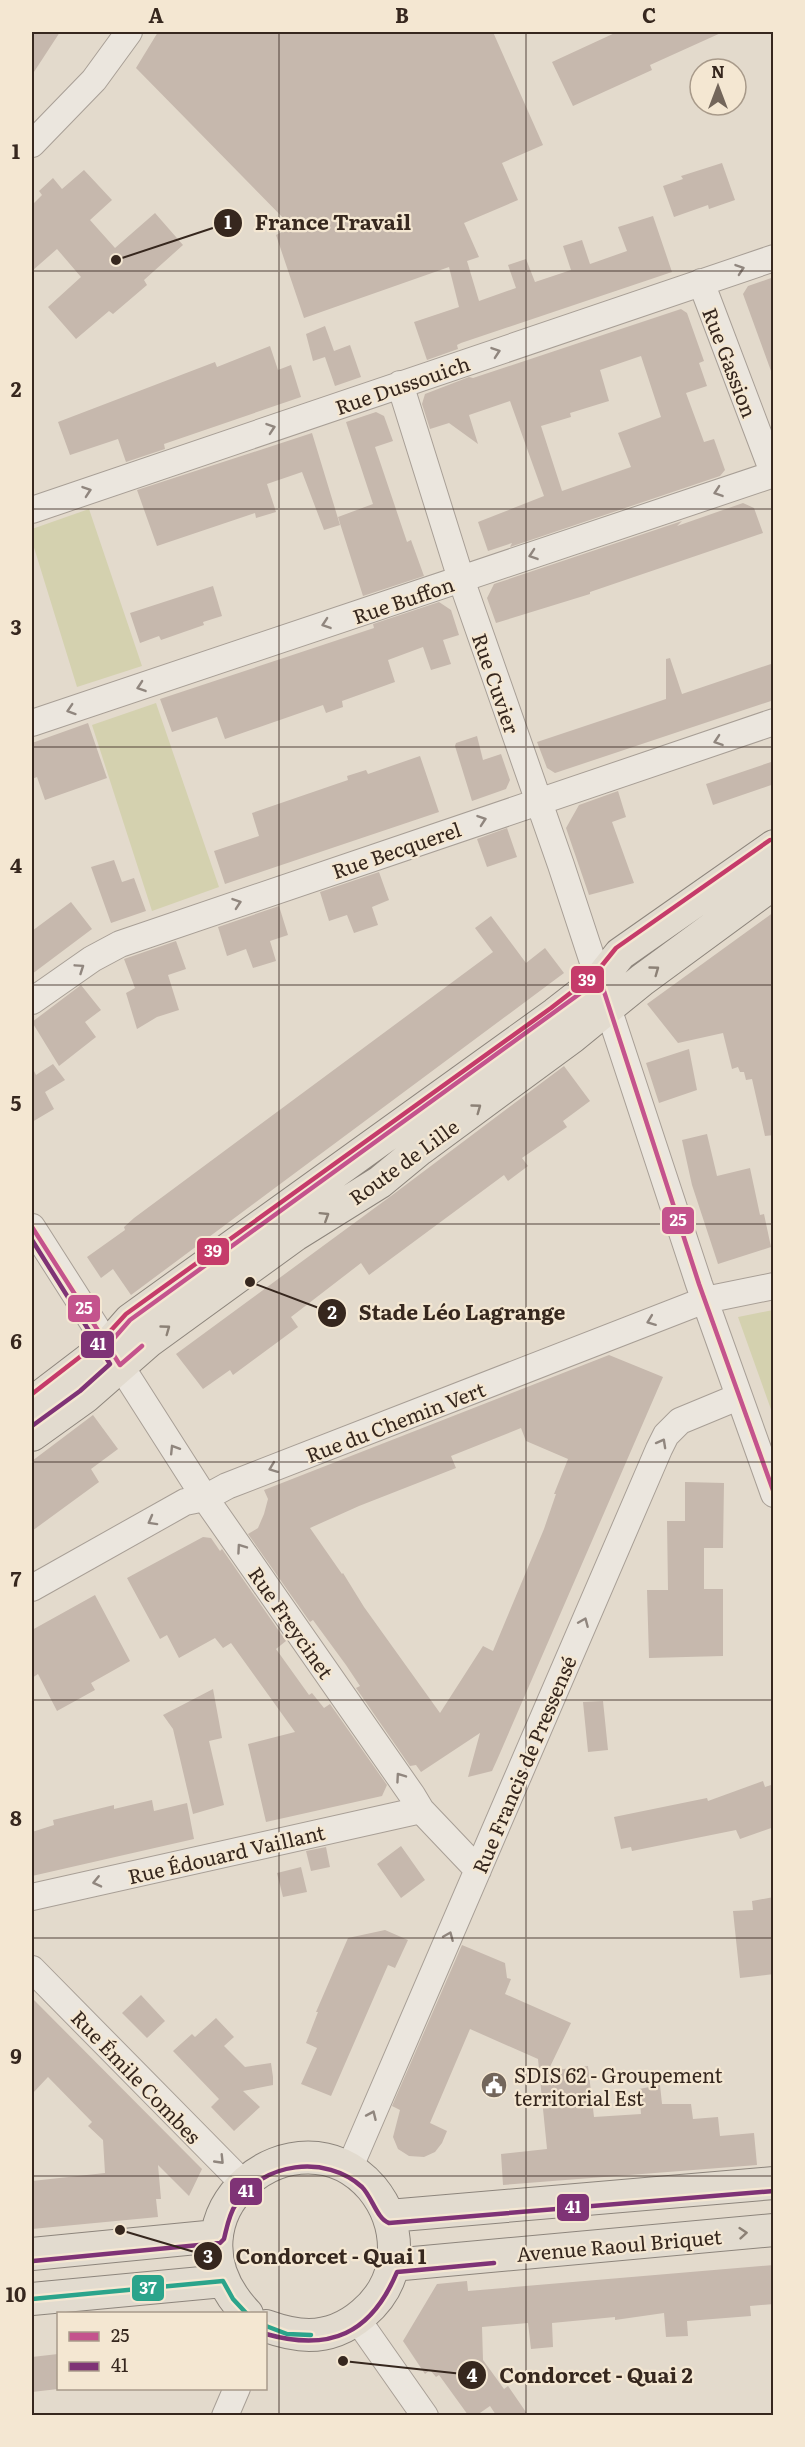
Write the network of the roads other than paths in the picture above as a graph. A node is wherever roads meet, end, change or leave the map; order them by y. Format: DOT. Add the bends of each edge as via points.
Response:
graph roads {
  1 [pos="129,32"];
  2 [pos="32,144"];
  3 [pos="774,258"];
  4 [pos="701,282"];
  5 [pos="400,384"];
  6 [pos="773,474"];
  7 [pos="32,510"];
  8 [pos="461,579"];
  9 [pos="32,723"];
  10 [pos="774,723"];
  11 [pos="539,801"];
  12 [pos="774,846"];
  13 [pos="774,883"];
  14 [pos="604,992"];
  15 [pos="32,1001"];
  16 [pos="32,1227"];
  17 [pos="774,1286"];
  18 [pos="705,1300"];
  19 [pos="114,1355"];
  20 [pos="738,1397"];
  21 [pos="32,1403"];
  22 [pos="32,1435"];
  23 [pos="774,1494"];
  24 [pos="205,1498"];
  25 [pos="32,1588"];
  26 [pos="421,1810"];
  27 [pos="478,1870"];
  28 [pos="32,1897"];
  29 [pos="32,1969"];
  30 [pos="349,2169"];
  31 [pos="243,2183"];
  32 [pos="774,2183"];
  33 [pos="389,2216"];
  34 [pos="774,2230"];
  35 [pos="217,2236"];
  36 [pos="32,2254"];
  37 [pos="392,2265"];
  38 [pos="223,2281"];
  39 [pos="32,2300"];
  40 [pos="246,2312"];
  41 [pos="357,2319"];
  42 [pos="267,2326"];
  43 [pos="236,2390"];
  44 [pos="225,2415"];
  45 [pos="425,2415"];
  1 -- 2 [label="street" via="94,80"];
  4 -- 3 [label="street, Rue Dussouich, one-way"];
  5 -- 4 [label="street, Rue Dussouich, one-way"];
  4 -- 6 [label="street, Rue Gassion"];
  7 -- 5 [label="street, Rue Dussouich, one-way"];
  5 -- 8 [label="street, Rue Cuvier"];
  6 -- 8 [label="street, Rue Buffon, one-way"];
  8 -- 9 [label="street, Rue Buffon, one-way"];
  8 -- 11 [label="street, Rue Cuvier"];
  10 -- 11 [label="street, Rue Becquerel, one-way"];
  11 -- 14 [label="street, Rue Cuvier"];
  15 -- 11 [label="street, Rue Becquerel, one-way" via="120,944"];
  12 -- 14 [label="main road, Route de Lille" via="620,954"];
  14 -- 13 [label="main road, Route de Lille, one-way"];
  14 -- 18 [label="street, Rue Cuvier"];
  14 -- 19 [label="main road, Route de Lille" via="130,1320"];
  16 -- 19 [label="street, Rue Freycinet"];
  17 -- 18 [label="street, Rue du Chemin Vert"];
  18 -- 20 [label="street, Rue Cuvier"];
  18 -- 24 [label="street, Rue du Chemin Vert, one-way"];
  19 -- 21 [label="main road, Route de Lille"];
  19 -- 22 [label="main road, Route de Lille" via="85,1397"];
  24 -- 19 [label="street, Rue Freycinet, one-way"];
  20 -- 23 [label="street, Rue Cuvier"];
  27 -- 20 [label="street, Rue Francis de Pressensé, one-way" via="666,1435 680,1421"];
  24 -- 25 [label="street, Rue du Chemin Vert, one-way" via="185,1502"];
  26 -- 24 [label="street, Rue Freycinet, one-way"];
  26 -- 27 [label="street, Rue Freycinet"];
  26 -- 28 [label="street, Rue Édouard Vaillant, one-way"];
  30 -- 27 [label="street, Rue Francis de Pressensé, one-way"];
  29 -- 31 [label="street, Rue Émile Combes, one-way"];
  30 -- 31 [label="main road" via="316,2159 282,2161 261,2169"];
  30 -- 33 [label="main road" via="373,2189"];
  31 -- 35 [label="main road" via="230,2199"];
  32 -- 33 [label="main road"];
  33 -- 37 [label="main road" via="393,2232"];
  37 -- 34 [label="main road, Avenue Raoul Briquet, one-way"];
  35 -- 36 [label="main road"];
  35 -- 38 [label="main road"];
  37 -- 41 [label="main road" via="385,2286"];
  38 -- 39 [label="main road"];
  38 -- 40 [label="main road"];
  41 -- 42 [label="main road" via="312,2335 287,2334"];
  41 -- 45 [label="street"];
  43 -- 44 [label="street"];
}
